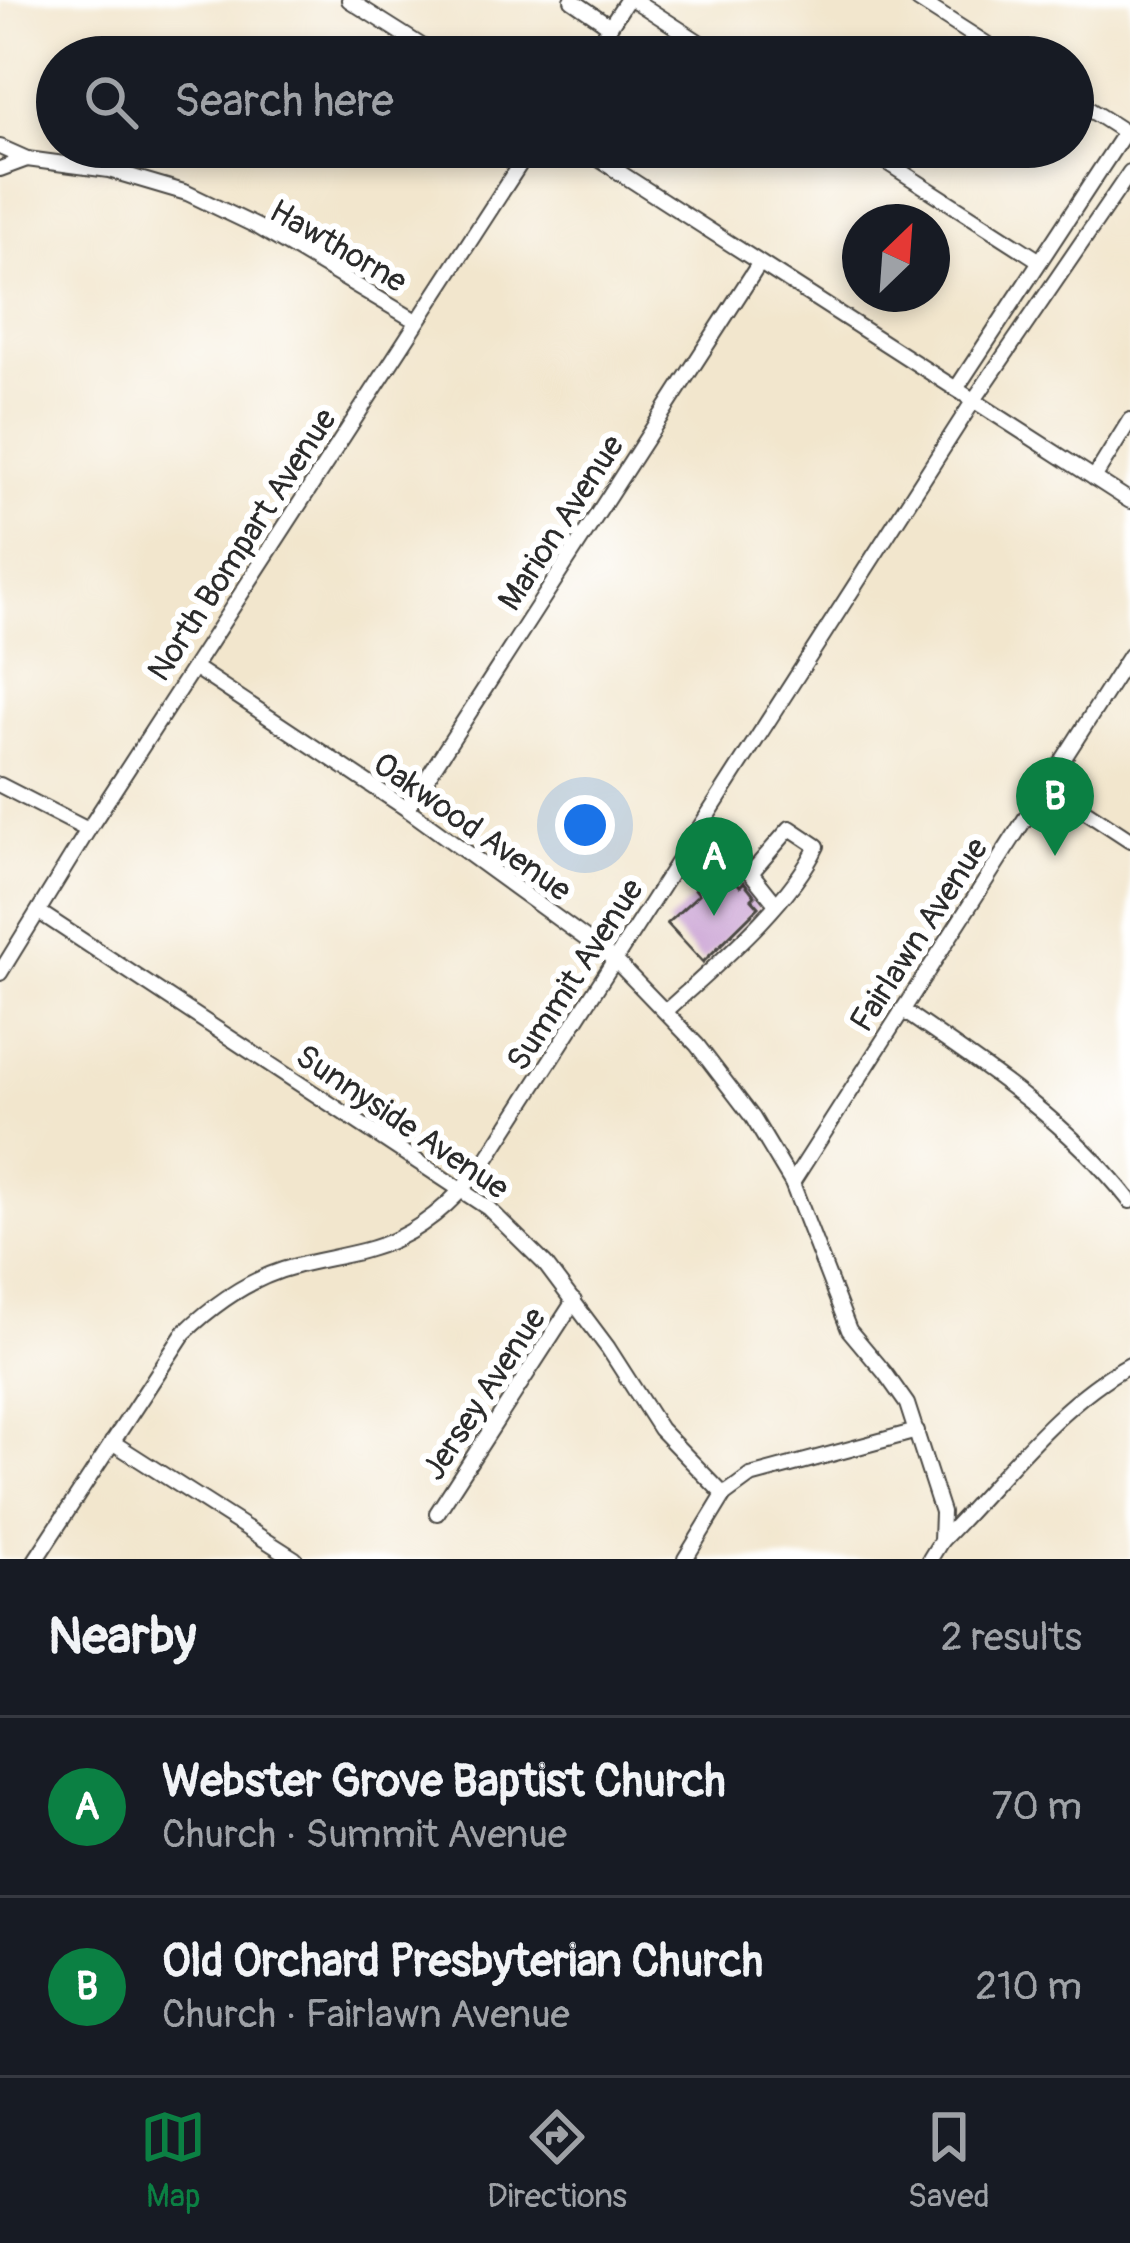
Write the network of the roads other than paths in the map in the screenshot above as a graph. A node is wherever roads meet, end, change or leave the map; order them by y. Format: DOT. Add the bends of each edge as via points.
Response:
graph roads {
  1 [pos="349,0"];
  2 [pos="572,0"];
  3 [pos="630,0"];
  4 [pos="918,0"];
  5 [pos="610,26"];
  6 [pos="406,36"];
  7 [pos="604,36"];
  8 [pos="688,36"];
  9 [pos="974,36"];
  10 [pos="1094,113"];
  11 [pos="1127,134"];
  12 [pos="0,147"];
  13 [pos="27,159"];
  14 [pos="36,160"];
  15 [pos="94,168"];
  16 [pos="516,168"];
  17 [pos="612,168"];
  18 [pos="895,168"];
  19 [pos="0,169"];
  20 [pos="1130,172"];
  21 [pos="1040,261"];
  22 [pos="759,264"];
  23 [pos="416,321"];
  24 [pos="956,389"];
  25 [pos="974,400"];
  26 [pos="1130,420"];
  27 [pos="1094,478"];
  28 [pos="1130,501"];
  29 [pos="1130,655"];
  30 [pos="194,668"];
  31 [pos="0,785"];
  32 [pos="1046,785"];
  33 [pos="407,809"];
  34 [pos="88,830"];
  35 [pos="696,833"];
  36 [pos="1130,840"];
  37 [pos="752,873"];
  38 [pos="776,904"];
  39 [pos="38,912"];
  40 [pos="615,960"];
  41 [pos="0,973"];
  42 [pos="902,1010"];
  43 [pos="666,1011"];
  44 [pos="792,1183"];
  45 [pos="464,1190"];
  46 [pos="1130,1201"];
  47 [pos="574,1301"];
  48 [pos="1130,1364"];
  49 [pos="916,1431"];
  50 [pos="112,1442"];
  51 [pos="724,1495"];
  52 [pos="437,1513"];
  53 [pos="940,1541"];
  54 [pos="36,1559"];
  55 [pos="295,1559"];
  56 [pos="685,1559"];
  57 [pos="930,1559"];
  1 -- 6 [label="street"];
  2 -- 5 [label="street"];
  3 -- 5 [label="street"];
  3 -- 8 [label="street"];
  4 -- 9 [label="street"];
  5 -- 7 [label="street"];
  10 -- 11 [label="street"];
  11 -- 21 [label="street"];
  12 -- 13 [label="street"];
  13 -- 14 [label="street, Hawthorne"];
  13 -- 19 [label="street"];
  15 -- 23 [label="street, Hawthorne" via="187,193"];
  16 -- 23 [label="street, North Bompart Avenue"];
  17 -- 22 [label="street"];
  18 -- 21 [label="street"];
  20 -- 25 [label="street, Summit Avenue"];
  21 -- 24 [label="street"];
  22 -- 24 [label="street"];
  22 -- 33 [label="street, Marion Avenue"];
  23 -- 30 [label="street, North Bompart Avenue"];
  24 -- 25 [label="street"];
  25 -- 27 [label="street"];
  25 -- 35 [label="street, Summit Avenue"];
  26 -- 27 [label="street"];
  27 -- 28 [label="street"];
  29 -- 32 [label="street, Fairlawn Avenue"];
  30 -- 33 [label="street, Oakwood Avenue"];
  30 -- 34 [label="street, North Bompart Avenue"];
  31 -- 34 [label="street"];
  32 -- 36 [label="street"];
  32 -- 42 [label="street, Fairlawn Avenue"];
  33 -- 40 [label="street, Oakwood Avenue"];
  34 -- 39 [label="street, North Bompart Avenue"];
  35 -- 37 [label="street"];
  35 -- 40 [label="street, Summit Avenue"];
  37 -- 38 [label="street"];
  37 -- 38 [label="street" via="790,828 817,846"];
  38 -- 43 [label="street"];
  39 -- 41 [label="street, North Bompart Avenue"];
  39 -- 45 [label="street, Sunnyside Avenue"];
  40 -- 43 [label="street, Oakwood Avenue"];
  40 -- 45 [label="street, Summit Avenue"];
  42 -- 44 [label="street, Fairlawn Avenue"];
  42 -- 46 [label="street" via="1043,1110"];
  43 -- 44 [label="street, Oakwood Avenue" via="723,1077"];
  44 -- 49 [label="street, Oakwood Avenue" via="849,1330 907,1404"];
  45 -- 47 [label="street, Sunnyside Avenue"];
  45 -- 50 [label="street, Summit Avenue" via="393,1240 291,1267 222,1300 184,1334"];
  47 -- 51 [label="street, Sunnyside Avenue" via="660,1429"];
  47 -- 52 [label="street, Jersey Avenue"];
  48 -- 53 [label="street" via="1074,1402"];
  49 -- 51 [label="street" via="764,1471"];
  49 -- 53 [label="street, Oakwood Avenue" via="942,1512"];
  50 -- 54 [label="street, Summit Avenue"];
  50 -- 55 [label="street"];
  51 -- 56 [label="street"];
  53 -- 57 [label="street"];
}
